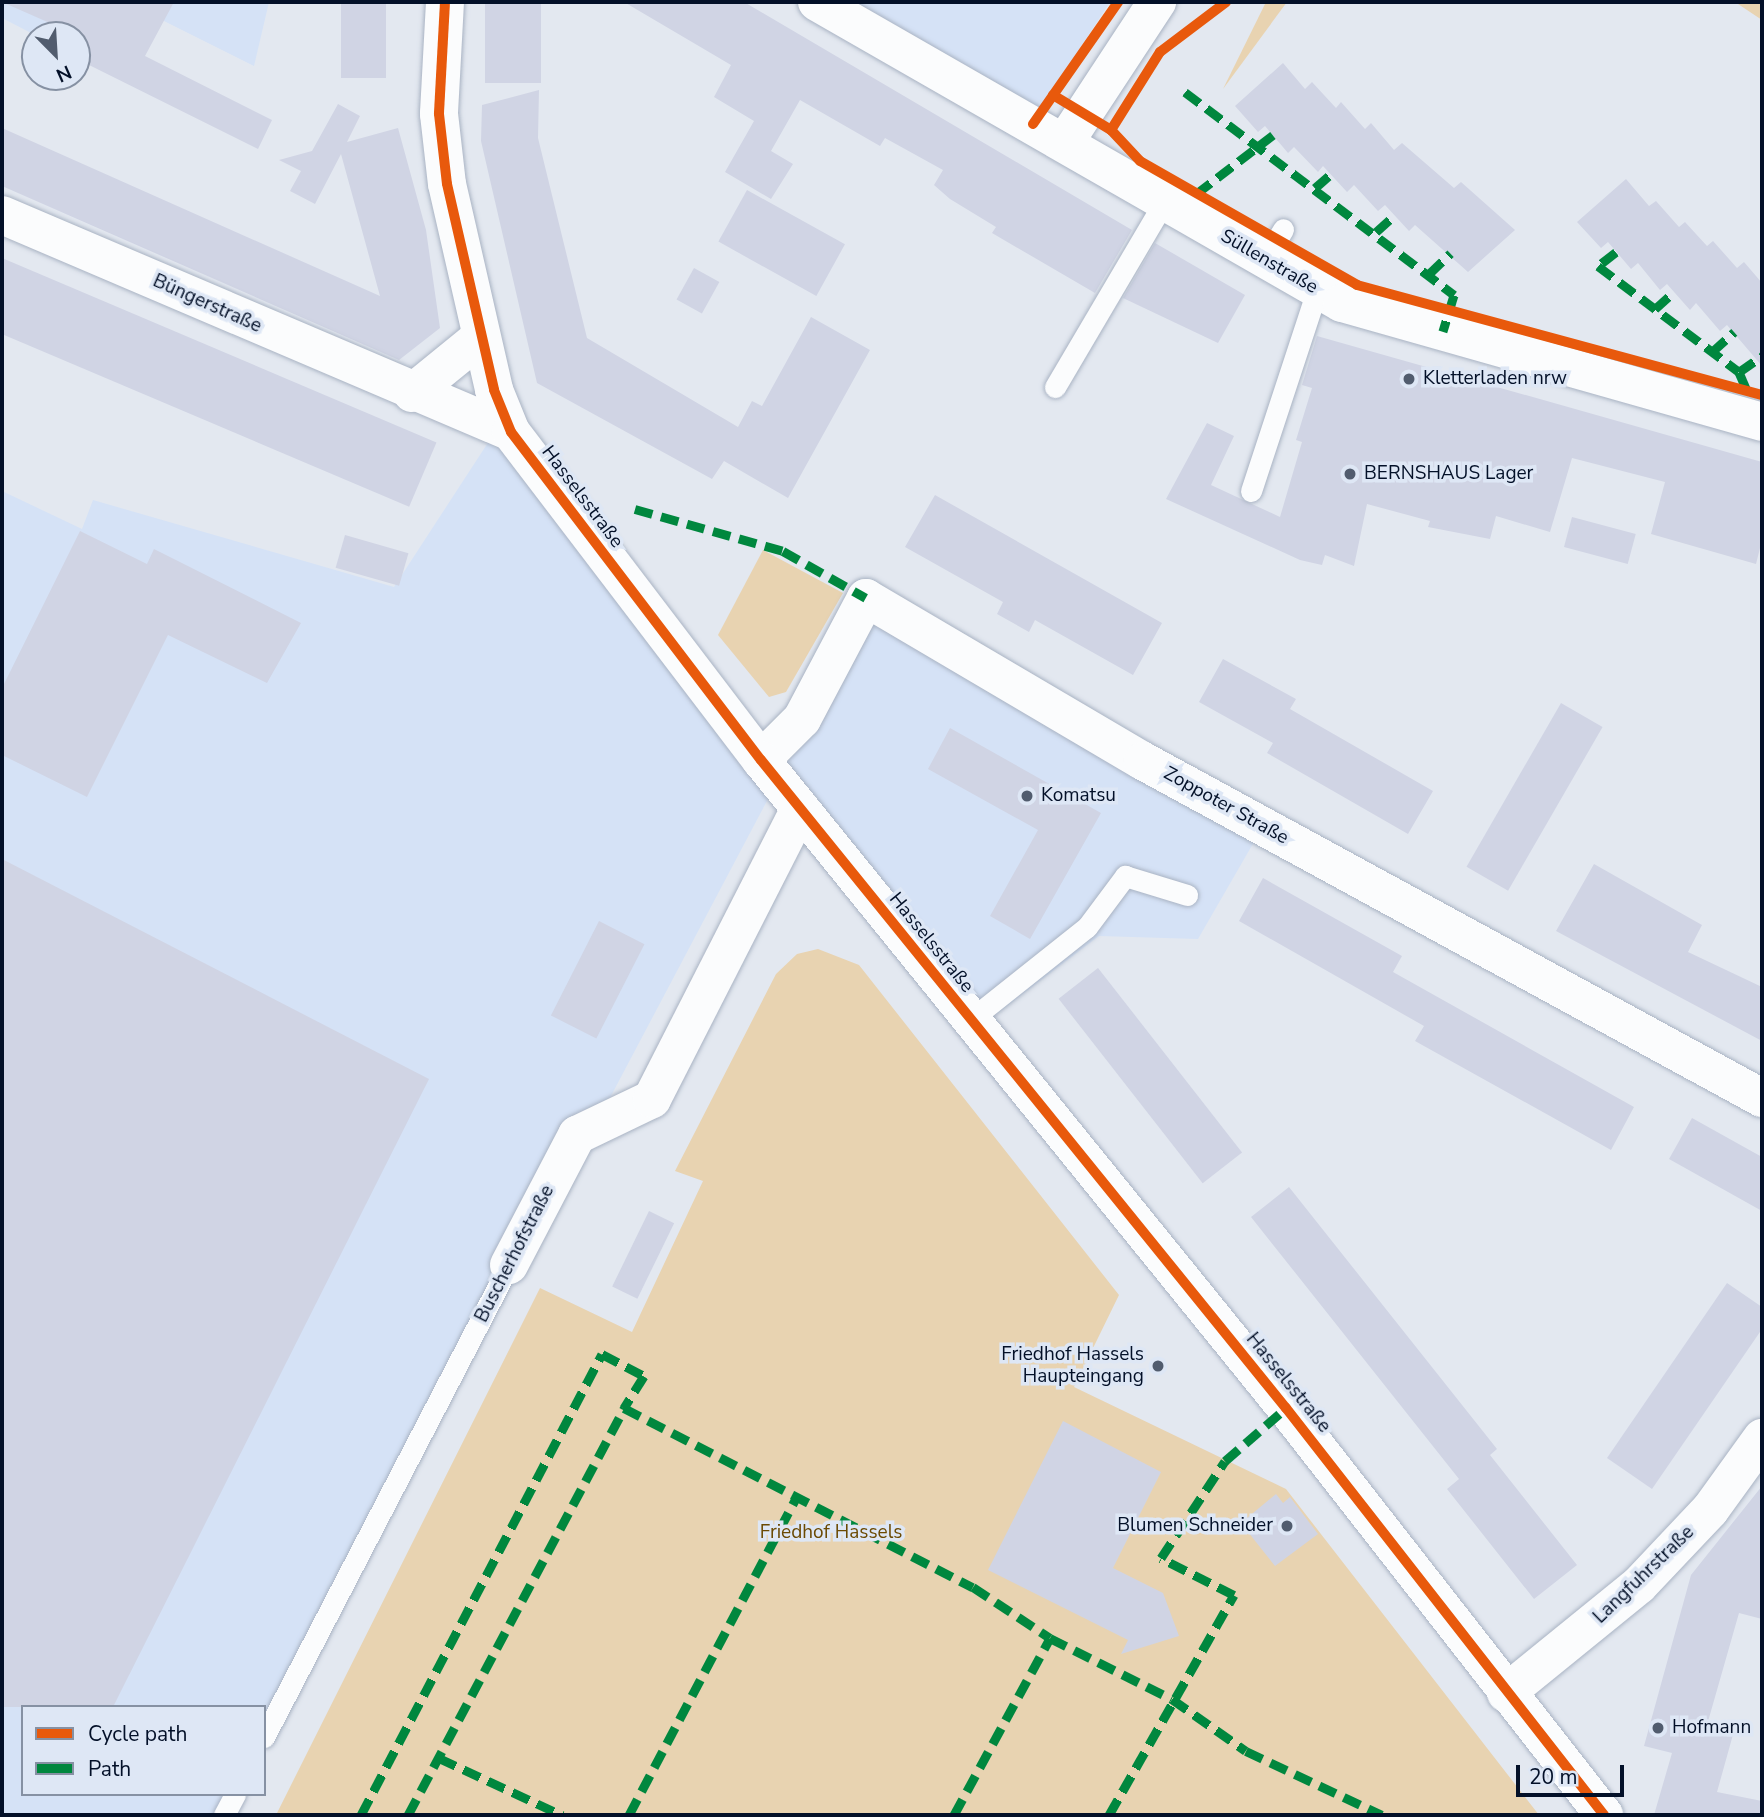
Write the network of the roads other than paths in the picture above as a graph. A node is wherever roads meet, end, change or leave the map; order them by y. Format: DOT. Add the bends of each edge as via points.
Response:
graph roads {
  1 [pos="445,2"];
  2 [pos="817,2"];
  3 [pos="1157,2"];
  4 [pos="1065,142"];
  5 [pos="1166,200"];
  6 [pos="2,215"];
  7 [pos="1283,229"];
  8 [pos="1264,261"];
  9 [pos="1317,290"];
  10 [pos="481,337"];
  11 [pos="1055,387"];
  12 [pos="412,393"];
  13 [pos="1762,422"];
  14 [pos="511,432"];
  15 [pos="1251,491"];
  16 [pos="761,760"];
  17 [pos="800,808"];
  18 [pos="1188,895"];
  19 [pos="970,1020"];
  20 [pos="1762,1098"];
  21 [pos="509,1265"];
  22 [pos="1762,1438"];
  23 [pos="1506,1692"];
  24 [pos="266,1733"];
  25 [pos="233,1796"];
  26 [pos="224,1815"];
  27 [pos="1604,1815"];
  1 -- 10 [label="street, Hasselsstraße" via="438,49 441,135"];
  2 -- 4 [label="street, Süllenstraße"];
  3 -- 4 [label="street"];
  4 -- 5 [label="street, Süllenstraße"];
  5 -- 8 [label="street, Süllenstraße"];
  5 -- 11 [label="lane"];
  6 -- 12 [label="street, Büngerstraße"];
  7 -- 8 [label="lane"];
  8 -- 9 [label="street, Süllenstraße"];
  9 -- 13 [label="street, Süllenstraße"];
  9 -- 15 [label="lane"];
  10 -- 12 [label="street"];
  10 -- 14 [label="street, Hasselsstraße"];
  12 -- 14 [label="street, Büngerstraße"];
  14 -- 16 [label="street, Hasselsstraße"];
  16 -- 17 [label="street, Hasselsstraße"];
  16 -- 20 [label="street, Zoppoter Straße" via="802,719 866,598 1143,761"];
  17 -- 19 [label="street, Hasselsstraße"];
  17 -- 21 [label="street, Buscherhofstraße" via="652,1099 577,1135"];
  18 -- 19 [label="lane" via="1125,876 1087,927"];
  19 -- 23 [label="street, Hasselsstraße" via="1286,1408"];
  21 -- 24 [label="lane, Buscherhofstraße"];
  22 -- 23 [label="street, Langfuhrstraße" via="1710,1510 1639,1585"];
  23 -- 27 [label="street, Hasselsstraße"];
  25 -- 26 [label="lane"];
}
